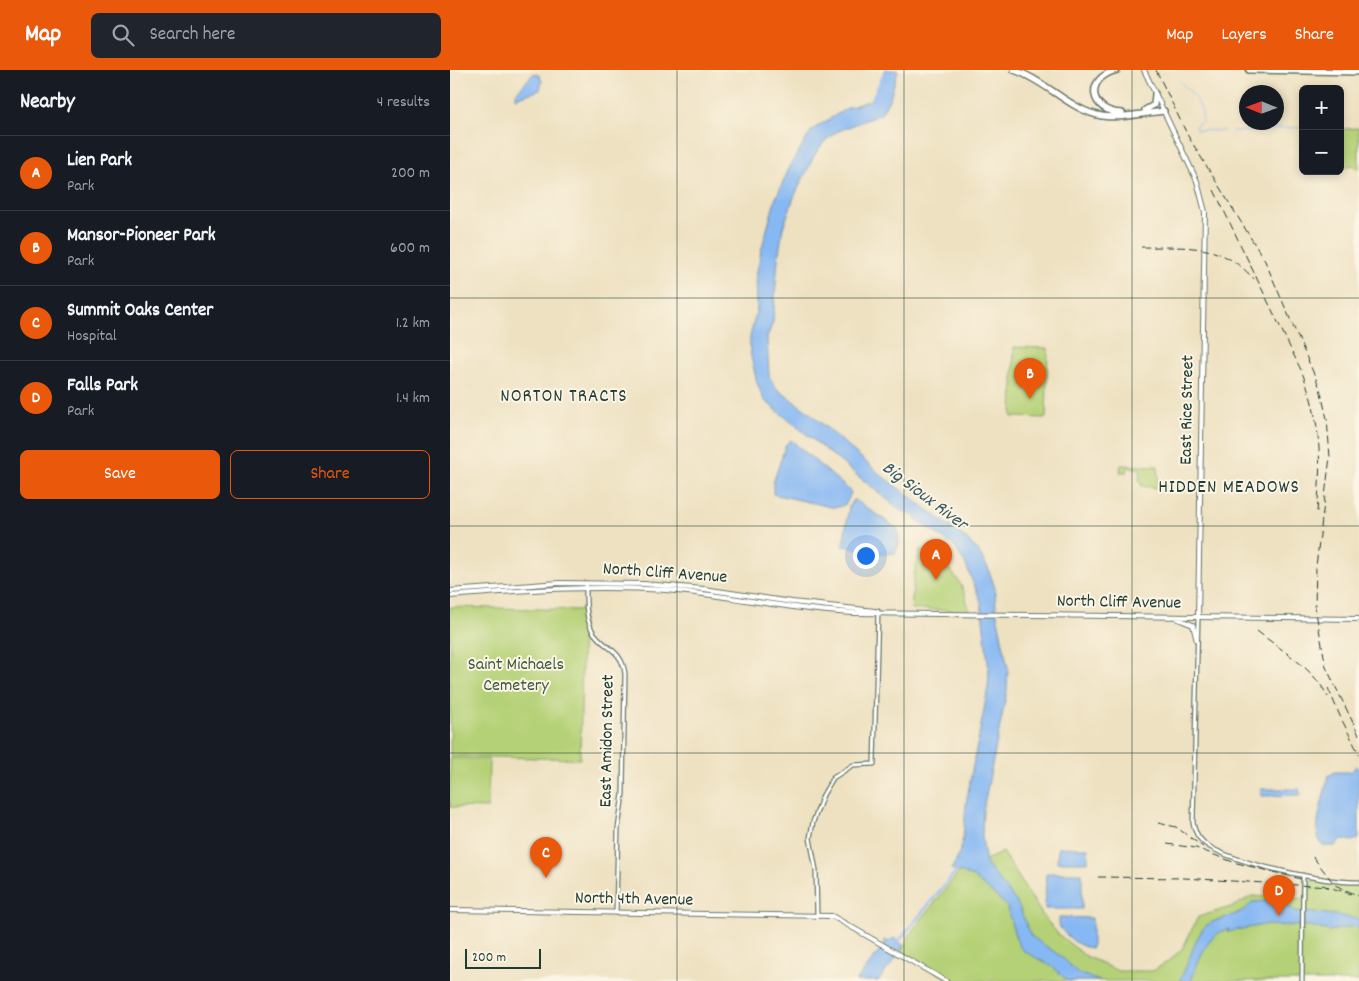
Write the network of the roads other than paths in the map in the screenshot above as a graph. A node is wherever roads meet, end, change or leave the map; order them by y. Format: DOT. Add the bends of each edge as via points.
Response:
graph roads {
  1 [pos="1014,70"];
  2 [pos="1116,70"];
  3 [pos="1144,70"];
  4 [pos="1249,70"];
  5 [pos="1359,72"];
  6 [pos="1155,94"];
  7 [pos="1145,110"];
  8 [pos="1163,110"];
  9 [pos="586,583"];
  10 [pos="586,588"];
  11 [pos="450,591"];
  12 [pos="450,596"];
  13 [pos="878,611"];
  14 [pos="1174,618"];
  15 [pos="1198,618"];
  16 [pos="1359,619"];
  17 [pos="1197,641"];
  18 [pos="1303,875"];
  19 [pos="1359,882"];
  20 [pos="450,910"];
  21 [pos="616,914"];
  22 [pos="817,916"];
  23 [pos="946,981"];
  24 [pos="1302,981"];
  1 -- 8 [label="highway" via="1097,115"];
  2 -- 7 [label="highway" via="1103,75 1096,85 1094,94 1099,104 1114,112"];
  3 -- 6 [label="main road, East Rice Street"];
  4 -- 5 [label="highway"];
  6 -- 7 [label="highway" via="1154,105"];
  6 -- 8 [label="main road, East Rice Street"];
  7 -- 8 [label="highway"];
  8 -- 15 [label="main road, East Rice Street" via="1200,186 1206,219"];
  9 -- 10 [label="street, East Amidon Street"];
  9 -- 11 [label="main road, North Cliff Avenue"];
  9 -- 13 [label="main road, North Cliff Avenue" via="683,587"];
  10 -- 12 [label="main road, North Cliff Avenue"];
  10 -- 13 [label="main road, North Cliff Avenue" via="667,591 807,609"];
  10 -- 21 [label="street, East Amidon Street" via="591,628 619,656 625,674"];
  13 -- 14 [label="main road, North Cliff Avenue"];
  13 -- 22 [label="street" via="874,764 854,765 832,778 823,794 810,838 817,876"];
  14 -- 15 [label="main road, North Cliff Avenue"];
  14 -- 17 [label="main road" via="1192,625"];
  15 -- 16 [label="main road, North Cliff Avenue"];
  15 -- 17 [label="street, East Rice Street"];
  17 -- 18 [label="street, East Rice Street" via="1194,823 1198,837 1219,851"];
  18 -- 19 [label="street" via="1328,881"];
  18 -- 24 [label="street"];
  20 -- 21 [label="main road, North 4th Avenue"];
  21 -- 22 [label="main road, North 4th Avenue"];
  22 -- 23 [label="main road, North 4th Avenue" via="837,918"];
}
